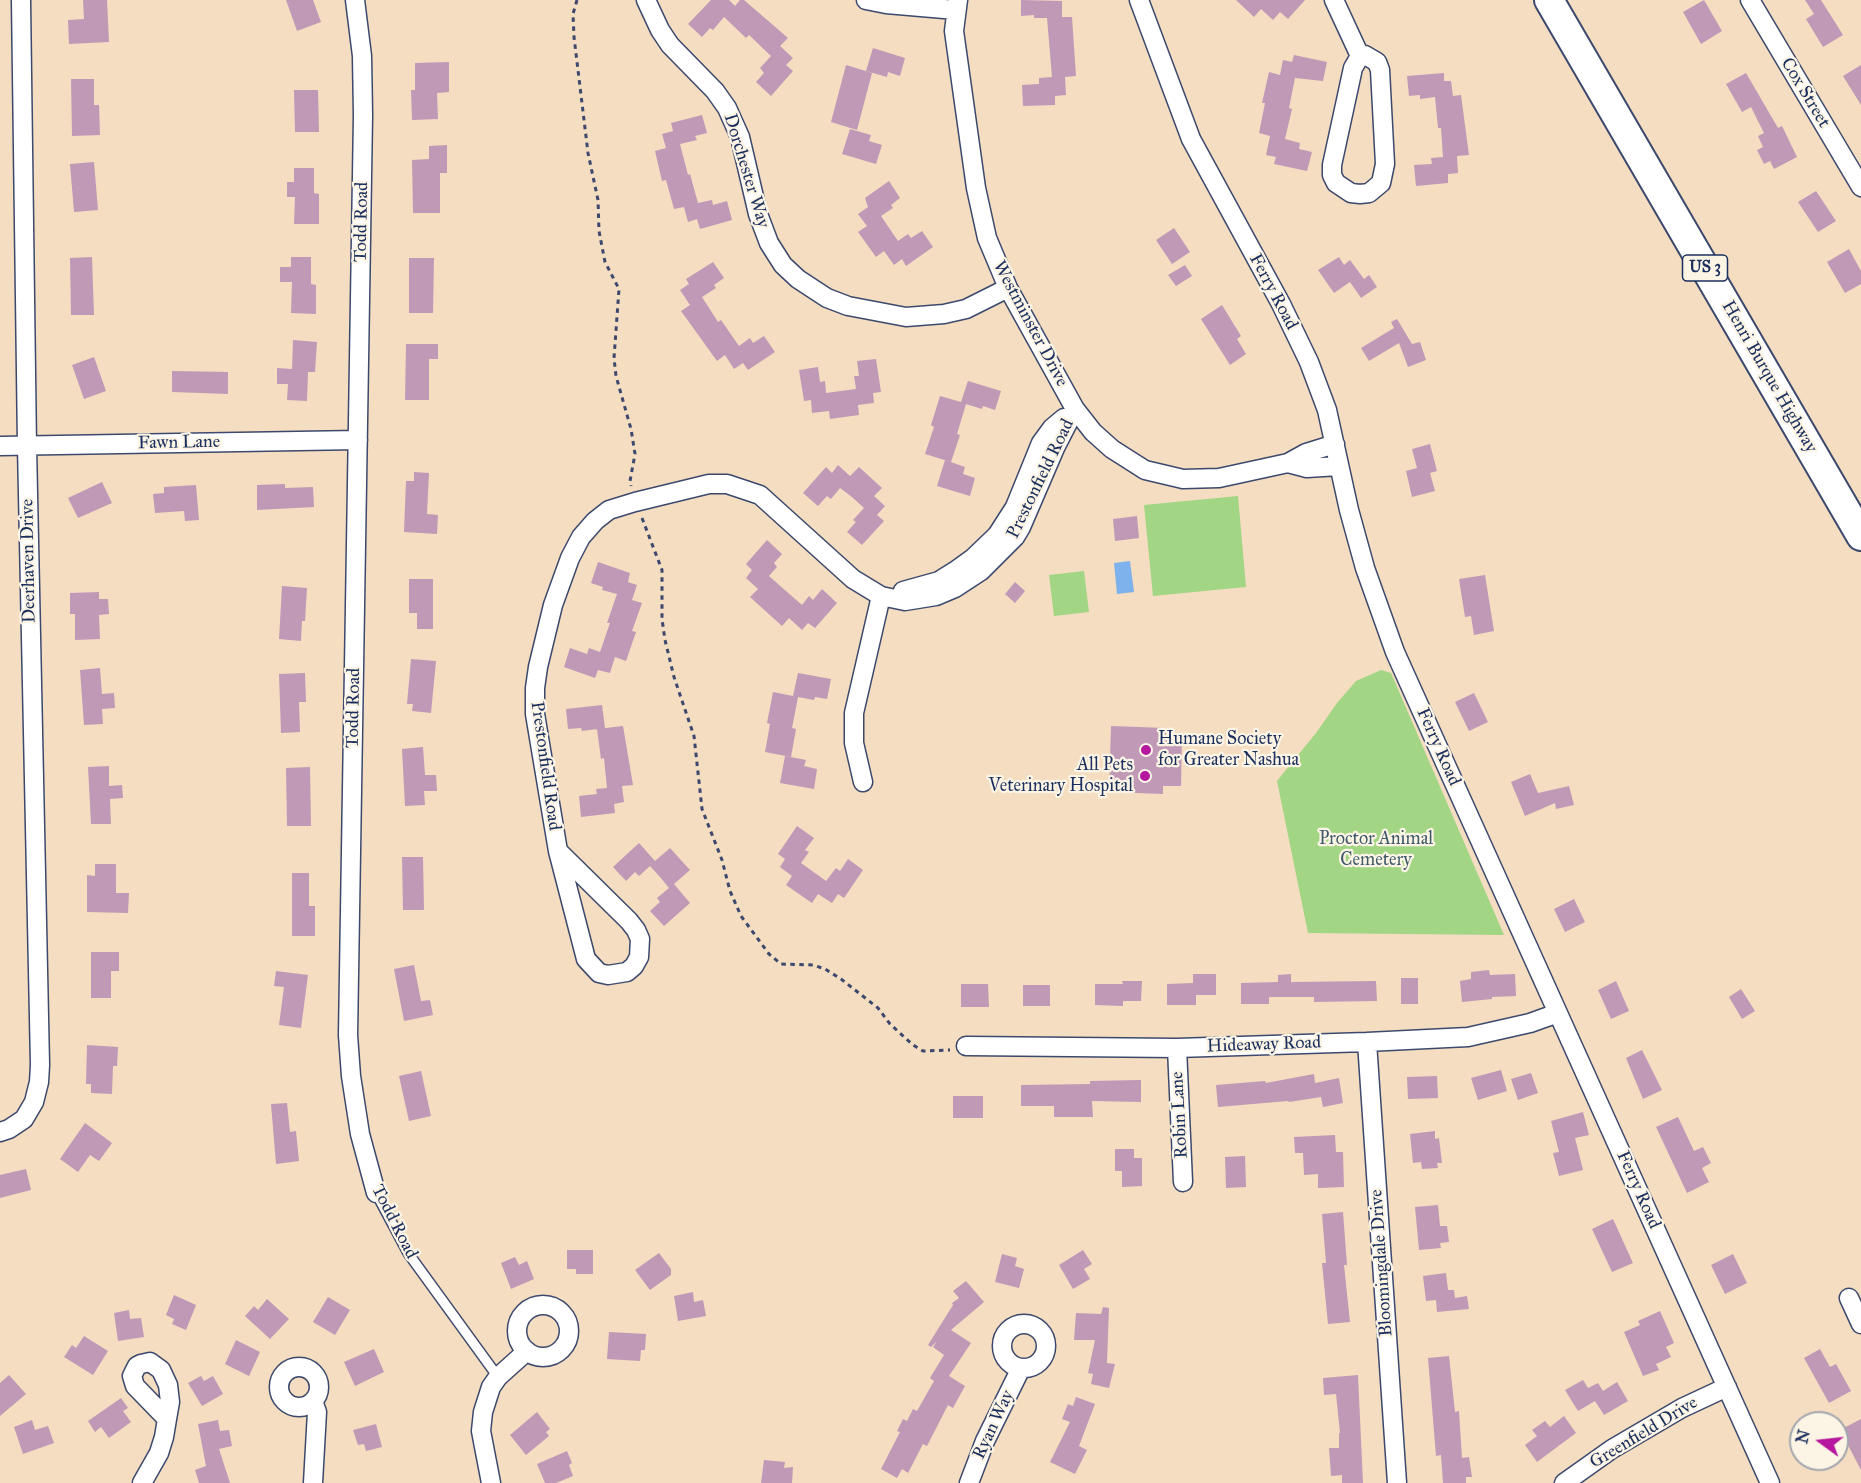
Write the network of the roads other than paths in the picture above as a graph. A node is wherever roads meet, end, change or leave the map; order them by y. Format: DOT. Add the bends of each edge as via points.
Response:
graph roads {
  1 [pos="21,0"];
  2 [pos="355,0"];
  3 [pos="646,0"];
  4 [pos="866,0"];
  5 [pos="1140,0"];
  6 [pos="1334,0"];
  7 [pos="1549,0"];
  8 [pos="1750,0"];
  9 [pos="957,5"];
  10 [pos="1360,56"];
  11 [pos="1853,158"];
  12 [pos="1861,187"];
  13 [pos="1008,288"];
  14 [pos="1075,409"];
  15 [pos="358,440"];
  16 [pos="1335,444"];
  17 [pos="0,446"];
  18 [pos="27,446"];
  19 [pos="1288,463"];
  20 [pos="1339,466"];
  21 [pos="1861,536"];
  22 [pos="881,596"];
  23 [pos="863,782"];
  24 [pos="558,851"];
  25 [pos="1558,1013"];
  26 [pos="1367,1042"];
  27 [pos="966,1046"];
  28 [pos="1177,1048"];
  29 [pos="0,1131"];
  30 [pos="1183,1182"];
  31 [pos="376,1193"];
  32 [pos="1849,1298"];
  33 [pos="1861,1324"];
  34 [pos="527,1351"];
  35 [pos="1021,1368"];
  36 [pos="498,1377"];
  37 [pos="1727,1387"];
  38 [pos="313,1401"];
  39 [pos="167,1419"];
  40 [pos="142,1483"];
  41 [pos="313,1483"];
  42 [pos="491,1483"];
  43 [pos="969,1483"];
  44 [pos="1397,1483"];
  45 [pos="1564,1483"];
  46 [pos="1770,1483"];
  1 -- 18 [label="street, Deerhaven Drive"];
  2 -- 15 [label="street, Todd Road" via="363,56"];
  3 -- 13 [label="street, Dorchester Way" via="670,45 727,108 740,137 769,243 798,279 848,306 906,317 966,309"];
  4 -- 9 [label="street"];
  5 -- 16 [label="street, Ferry Road" via="1191,140 1309,362"];
  6 -- 10 [label="street"];
  7 -- 21 [label="main road, Henri Burque Highway / US 3"];
  8 -- 11 [label="street, Cox Street"];
  9 -- 13 [label="street, Westminster Drive" via="954,31 976,188 987,238"];
  10 -- 10 [label="street" via="1353,68 1332,165 1336,183 1360,194 1381,183 1385,164 1380,70 1371,57"];
  11 -- 12 [label="street, Cox Street"];
  13 -- 14 [label="street, Westminster Drive"];
  14 -- 19 [label="street, Westminster Drive" via="1112,449 1145,470 1163,476 1219,478"];
  14 -- 22 [label="street, Prestonfield Road" via="1021,527 997,557 965,582 936,596 905,601"];
  15 -- 18 [label="street, Fawn Lane"];
  15 -- 31 [label="street, Todd Road" via="348,1035 360,1134"];
  16 -- 19 [label="street, Westminster Drive"];
  16 -- 20 [label="street, Ferry Road"];
  17 -- 18 [label="street, Fawn Lane"];
  18 -- 29 [label="street, Deerhaven Drive" via="40,1065 34,1102 24,1119"];
  19 -- 20 [label="street, Westminster Drive" via="1307,468"];
  20 -- 25 [label="street, Ferry Road" via="1365,568 1395,652"];
  22 -- 23 [label="street" via="854,714 854,743"];
  22 -- 24 [label="street, Prestonfield Road" via="852,579 760,495 727,484 708,484 635,502 609,510 594,520 570,558 553,605 535,688 535,714"];
  24 -- 24 [label="street, Prestonfield Road" via="586,959 599,973 627,972 634,966 641,948 636,930"];
  25 -- 26 [label="street, Hideaway Road" via="1468,1037"];
  25 -- 37 [label="street, Ferry Road"];
  26 -- 28 [label="street, Hideaway Road"];
  26 -- 44 [label="street, Bloomingdale Drive"];
  27 -- 28 [label="street, Hideaway Road"];
  28 -- 30 [label="street, Robin Lane"];
  31 -- 36 [label="lane, Todd Road" via="408,1253"];
  32 -- 33 [label="street"];
  34 -- 36 [label="street"];
  35 -- 43 [label="street, Ryan Way" via="984,1441"];
  36 -- 42 [label="street" via="483,1412 482,1431"];
  37 -- 45 [label="street, Greenfield Drive" via="1612,1449"];
  37 -- 46 [label="street, Ferry Road"];
  38 -- 41 [label="street" via="317,1412"];
  39 -- 40 [label="street" via="159,1453"];
}
